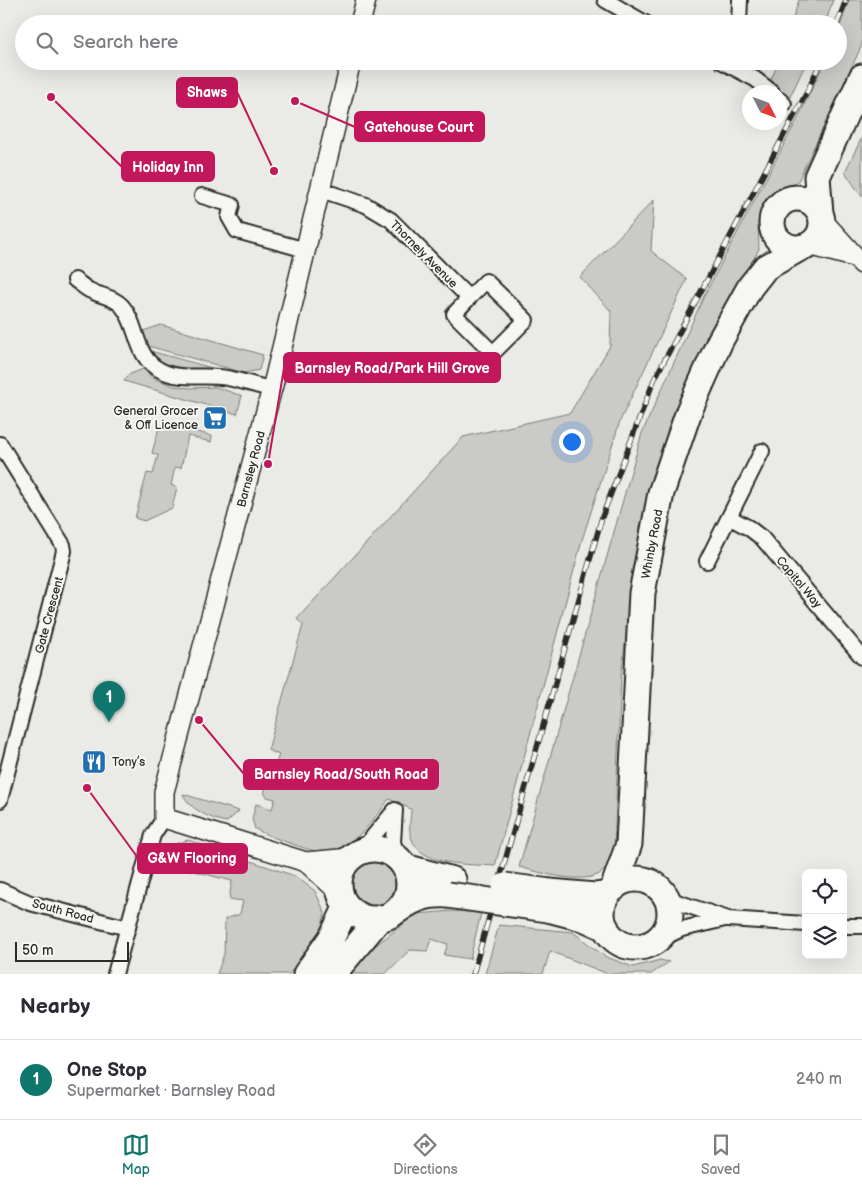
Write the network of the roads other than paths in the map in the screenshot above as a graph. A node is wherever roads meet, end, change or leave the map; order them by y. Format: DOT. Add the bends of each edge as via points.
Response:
graph roads {
  1 [pos="366,0"];
  2 [pos="606,0"];
  3 [pos="740,0"];
  4 [pos="362,15"];
  5 [pos="632,15"];
  6 [pos="739,15"];
  7 [pos="349,70"];
  8 [pos="740,70"];
  9 [pos="862,77"];
  10 [pos="763,85"];
  11 [pos="818,177"];
  12 [pos="321,190"];
  13 [pos="202,196"];
  14 [pos="783,203"];
  15 [pos="821,217"];
  16 [pos="773,228"];
  17 [pos="806,246"];
  18 [pos="306,250"];
  19 [pos="858,260"];
  20 [pos="765,268"];
  21 [pos="76,280"];
  22 [pos="469,298"];
  23 [pos="272,389"];
  24 [pos="0,444"];
  25 [pos="762,451"];
  26 [pos="729,517"];
  27 [pos="707,561"];
  28 [pos="862,657"];
  29 [pos="0,800"];
  30 [pos="164,818"];
  31 [pos="629,844"];
  32 [pos="356,855"];
  33 [pos="306,862"];
  34 [pos="401,862"];
  35 [pos="648,880"];
  36 [pos="451,888"];
  37 [pos="0,890"];
  38 [pos="611,891"];
  39 [pos="668,899"];
  40 [pos="344,900"];
  41 [pos="549,900"];
  42 [pos="389,914"];
  43 [pos="728,919"];
  44 [pos="802,924"];
  45 [pos="847,926"];
  46 [pos="862,926"];
  47 [pos="128,928"];
  48 [pos="606,928"];
  49 [pos="652,943"];
  50 [pos="115,974"];
  51 [pos="306,974"];
  52 [pos="333,974"];
  1 -- 4 [label="main road"];
  2 -- 5 [label="street"];
  3 -- 6 [label="street"];
  7 -- 12 [label="main road, Barnsley Road"];
  8 -- 10 [label="street"];
  9 -- 11 [label="highway, Whinby Road"];
  11 -- 14 [label="highway, Whinby Road"];
  11 -- 15 [label="highway, Whinby Road"];
  12 -- 18 [label="main road, Barnsley Road"];
  12 -- 22 [label="street, Thornely Avenue" via="366,205 391,220"];
  13 -- 18 [label="street" via="232,205 229,217 236,230"];
  14 -- 15 [label="highway" via="789,199 804,199 816,207"];
  14 -- 16 [label="highway, Whinby Road" via="774,214"];
  15 -- 17 [label="highway, Whinby Road" via="819,234"];
  15 -- 19 [label="main road"];
  16 -- 17 [label="highway" via="775,235 787,246"];
  16 -- 20 [label="highway, Whinby Road"];
  17 -- 19 [label="main road"];
  17 -- 20 [label="highway, Whinby Road"];
  18 -- 23 [label="main road, Barnsley Road"];
  20 -- 31 [label="highway, Whinby Road" via="720,341 689,411 661,493 642,593"];
  21 -- 23 [label="street" via="91,291 122,305 147,360 160,370 177,376 221,377"];
  22 -- 22 [label="street, Thornely Avenue" via="454,314 493,353 526,320 486,281"];
  23 -- 30 [label="main road, Barnsley Road" via="164,792"];
  24 -- 29 [label="street, Gate Crescent" via="64,551"];
  25 -- 26 [label="street"];
  26 -- 27 [label="street"];
  26 -- 28 [label="street, Capitol Way" via="762,538"];
  30 -- 33 [label="main road"];
  30 -- 47 [label="street, Barnsley Road" via="153,835"];
  31 -- 35 [label="highway"];
  31 -- 38 [label="highway, Whinby Road"];
  32 -- 33 [label="main road"];
  32 -- 34 [label="highway" via="380,849"];
  32 -- 34 [label="street" via="395,810 393,842"];
  32 -- 40 [label="highway" via="341,875"];
  33 -- 40 [label="main road"];
  34 -- 36 [label="highway"];
  34 -- 42 [label="highway" via="409,878 409,889 405,900"];
  35 -- 38 [label="highway" via="627,880"];
  35 -- 39 [label="highway" via="658,886"];
  36 -- 41 [label="highway, bridge"];
  36 -- 42 [label="highway" via="419,897"];
  37 -- 47 [label="street, South Road" via="30,903"];
  38 -- 41 [label="highway" via="595,896"];
  38 -- 48 [label="highway" via="603,906"];
  39 -- 43 [label="street"];
  39 -- 49 [label="highway" via="669,923"];
  40 -- 42 [label="highway" via="362,916"];
  40 -- 51 [label="highway" via="335,932"];
  41 -- 48 [label="highway"];
  42 -- 52 [label="highway"];
  43 -- 44 [label="street"];
  43 -- 49 [label="street" via="682,929"];
  45 -- 46 [label="street"];
  47 -- 50 [label="street, Barnsley Road"];
  48 -- 49 [label="highway" via="622,944 641,946"];
}
